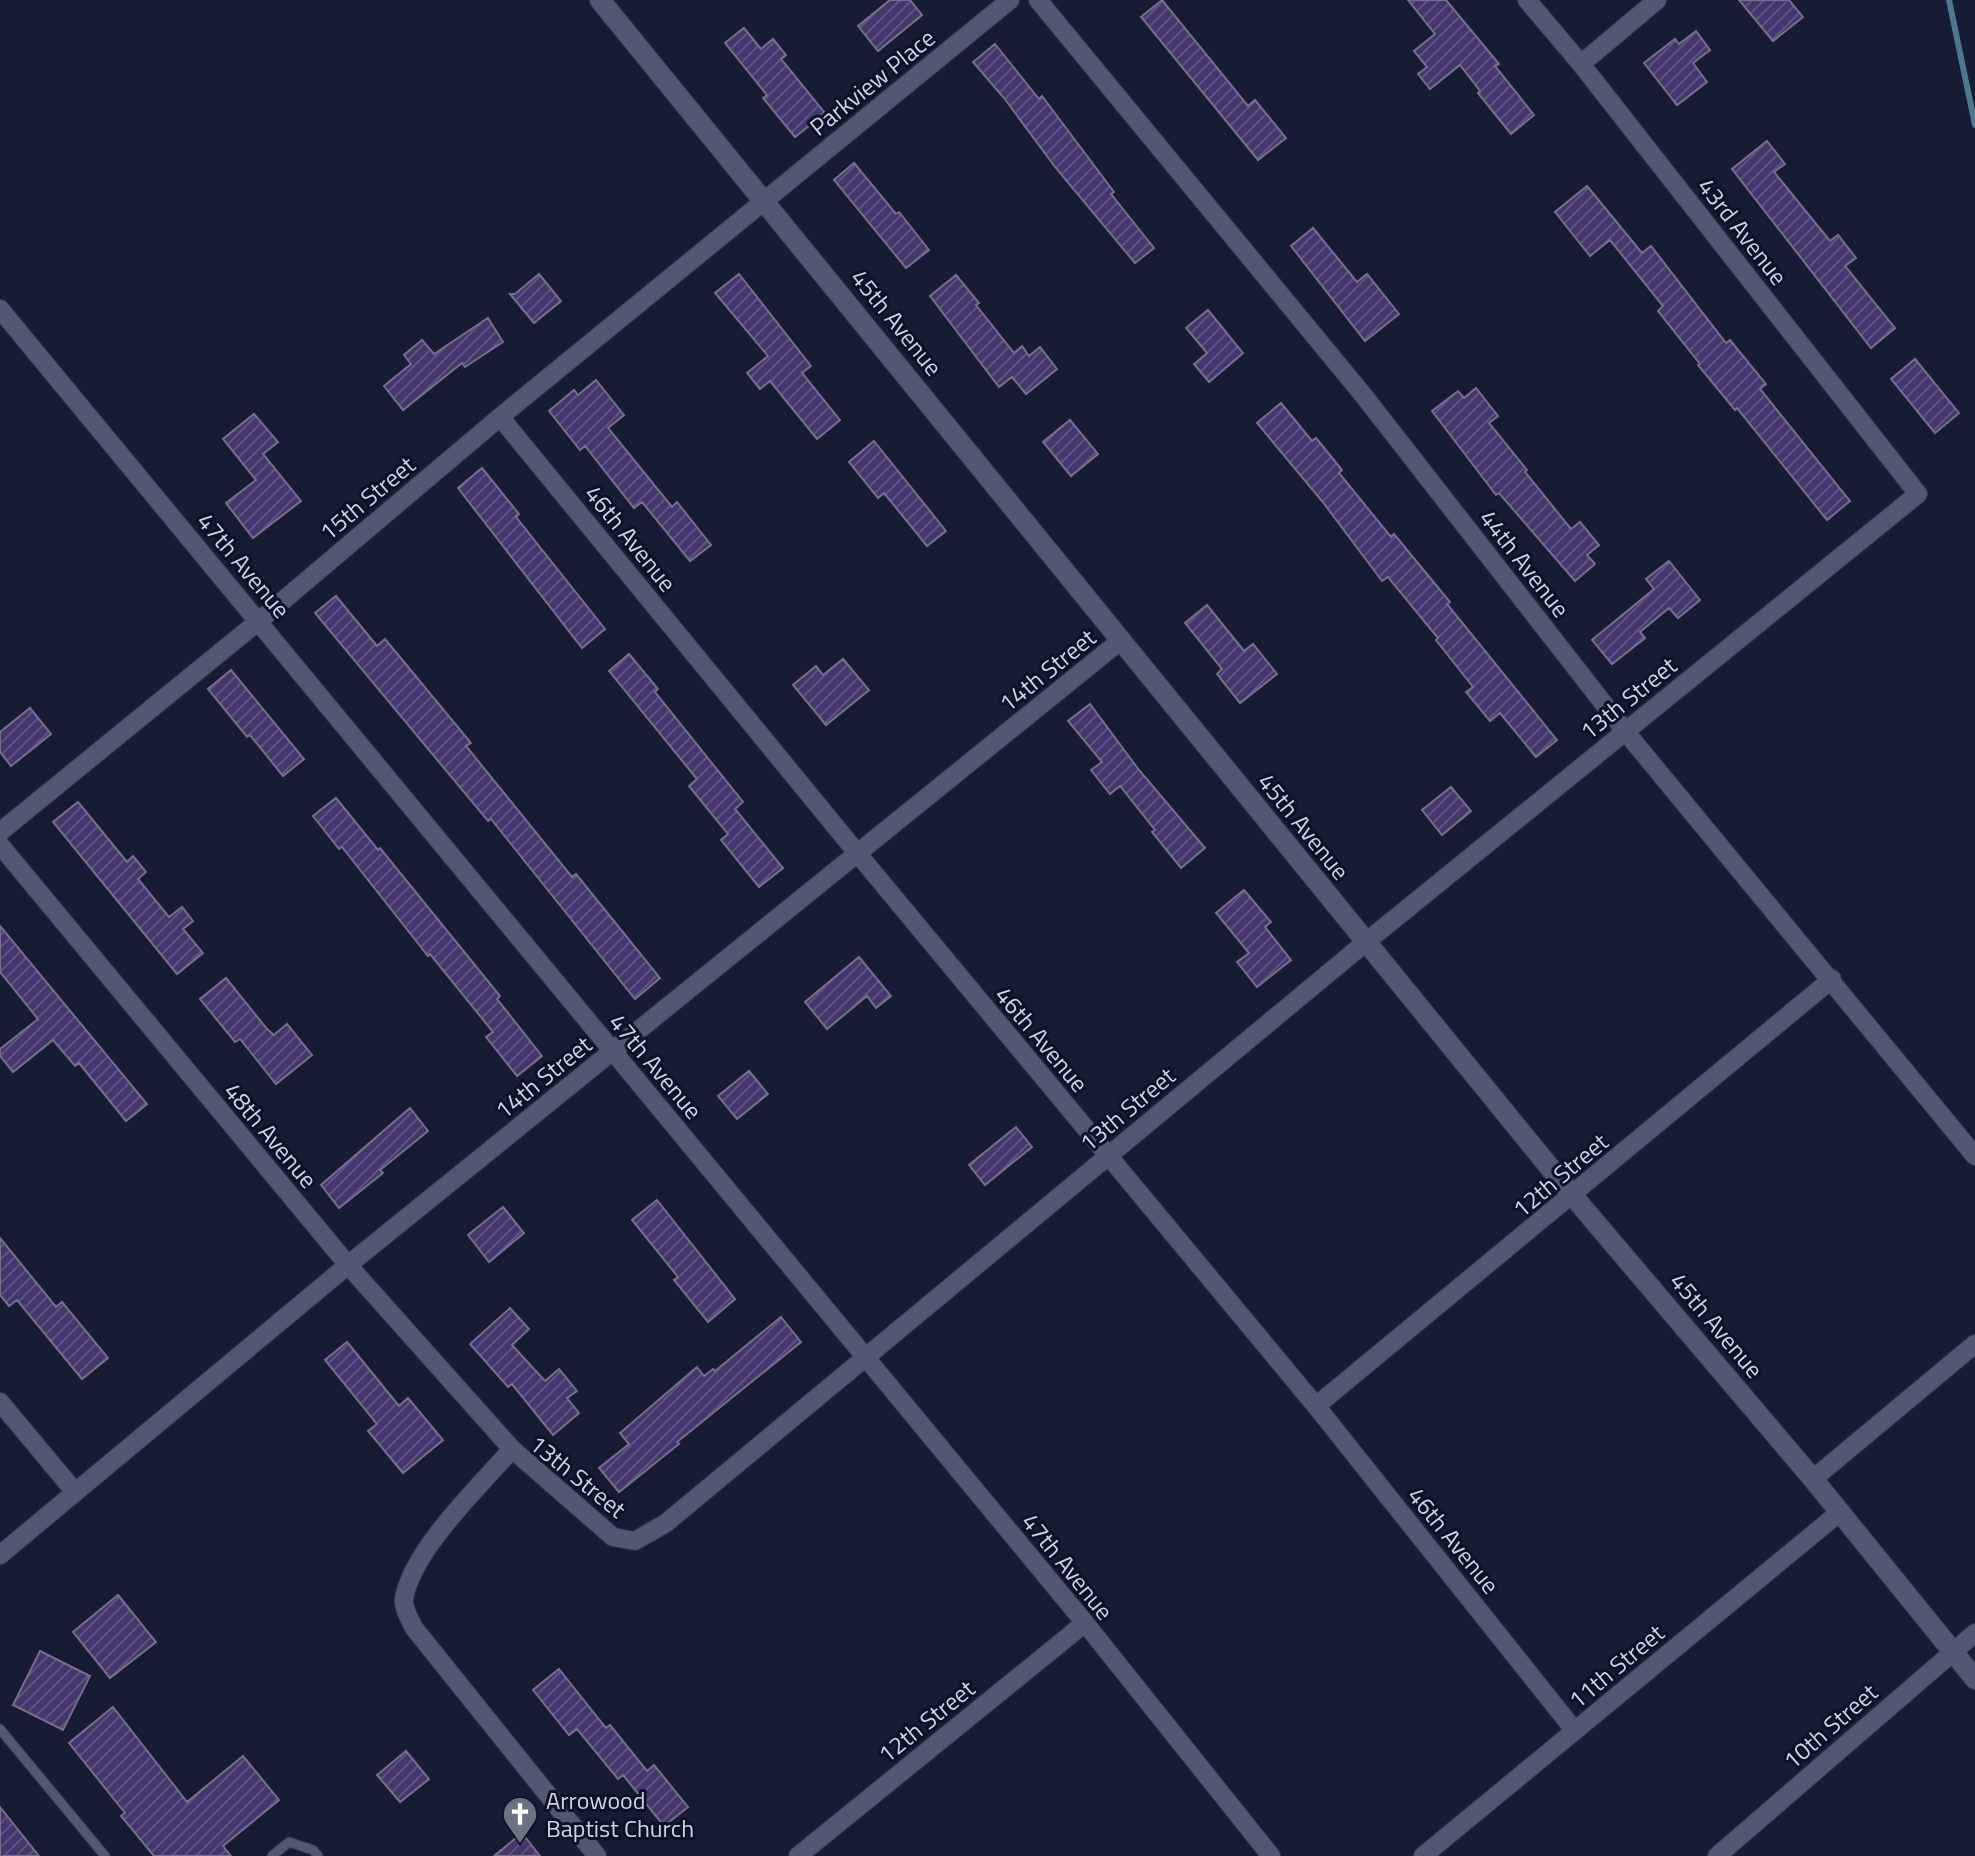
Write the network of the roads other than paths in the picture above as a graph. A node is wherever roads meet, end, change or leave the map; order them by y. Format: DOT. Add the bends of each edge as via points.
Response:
graph roads {
  1 [pos="600,0"];
  2 [pos="1010,0"];
  3 [pos="1038,0"];
  4 [pos="1527,0"];
  5 [pos="1657,0"];
  6 [pos="1581,64"];
  7 [pos="765,200"];
  8 [pos="0,309"];
  9 [pos="500,417"];
  10 [pos="1918,494"];
  11 [pos="260,620"];
  12 [pos="1120,641"];
  13 [pos="1625,731"];
  14 [pos="0,832"];
  15 [pos="0,845"];
  16 [pos="858,854"];
  17 [pos="1366,942"];
  18 [pos="1832,979"];
  19 [pos="613,1051"];
  20 [pos="1108,1156"];
  21 [pos="1975,1156"];
  22 [pos="1573,1196"];
  23 [pos="348,1265"];
  24 [pos="1975,1344"];
  25 [pos="865,1356"];
  26 [pos="0,1402"];
  27 [pos="1316,1406"];
  28 [pos="512,1449"];
  29 [pos="1813,1479"];
  30 [pos="75,1492"];
  31 [pos="1840,1512"];
  32 [pos="0,1555"];
  33 [pos="1085,1623"];
  34 [pos="1975,1633"];
  35 [pos="1952,1651"];
  36 [pos="1975,1679"];
  37 [pos="0,1729"];
  38 [pos="1575,1731"];
  39 [pos="105,1856"];
  40 [pos="272,1856"];
  41 [pos="318,1856"];
  42 [pos="597,1856"];
  43 [pos="798,1856"];
  44 [pos="1271,1856"];
  45 [pos="1423,1856"];
  46 [pos="1717,1856"];
  1 -- 7 [label="street, 45th Avenue"];
  2 -- 7 [label="street, Parkview Place"];
  3 -- 13 [label="street, 44th Avenue" via="1364,396"];
  4 -- 6 [label="street, 43rd Avenue"];
  5 -- 6 [label="street"];
  6 -- 10 [label="street, 43rd Avenue"];
  7 -- 9 [label="street, 15th Street"];
  7 -- 12 [label="street, 45th Avenue"];
  8 -- 11 [label="street, 47th Avenue"];
  9 -- 11 [label="street, 15th Street"];
  9 -- 16 [label="street, 46th Avenue"];
  10 -- 13 [label="street, 13th Street"];
  11 -- 14 [label="street, 15th Street"];
  11 -- 19 [label="street, 47th Avenue"];
  12 -- 16 [label="street, 14th Street"];
  12 -- 17 [label="street, 45th Avenue"];
  13 -- 17 [label="street, 13th Street"];
  13 -- 18 [label="street, 44th Avenue"];
  15 -- 23 [label="street, 48th Avenue"];
  16 -- 19 [label="street, 14th Street"];
  16 -- 20 [label="street, 46th Avenue"];
  17 -- 20 [label="street, 13th Street"];
  17 -- 22 [label="street, 45th Avenue"];
  18 -- 21 [label="street, 44th Avenue"];
  18 -- 22 [label="street, 12th Street"];
  19 -- 23 [label="street, 14th Street"];
  19 -- 25 [label="street, 47th Avenue"];
  20 -- 25 [label="street, 13th Street"];
  20 -- 27 [label="street, 46th Avenue"];
  22 -- 27 [label="street, 12th Street"];
  22 -- 29 [label="street, 45th Avenue"];
  23 -- 28 [label="street, 48th Avenue"];
  23 -- 30 [label="street, 14th Street"];
  24 -- 29 [label="street"];
  25 -- 28 [label="street, 13th Street" via="666,1523 635,1541 613,1537"];
  25 -- 33 [label="street, 47th Avenue"];
  26 -- 30 [label="street"];
  27 -- 38 [label="street, 46th Avenue"];
  28 -- 42 [label="street, 13th Street" via="428,1546 403,1603 414,1628"];
  29 -- 31 [label="street, 45th Avenue"];
  30 -- 32 [label="street, 14th Street"];
  31 -- 35 [label="street, 45th Avenue"];
  31 -- 38 [label="street, 11th Street"];
  33 -- 43 [label="street, 12th Street"];
  33 -- 44 [label="street, 47th Avenue"];
  34 -- 35 [label="street, 10th Street"];
  35 -- 36 [label="street, 45th Avenue"];
  35 -- 46 [label="street, 10th Street"];
  37 -- 39 [label="lane"];
  38 -- 45 [label="street, 11th Street"];
  40 -- 41 [label="lane" via="289,1842"];
}
